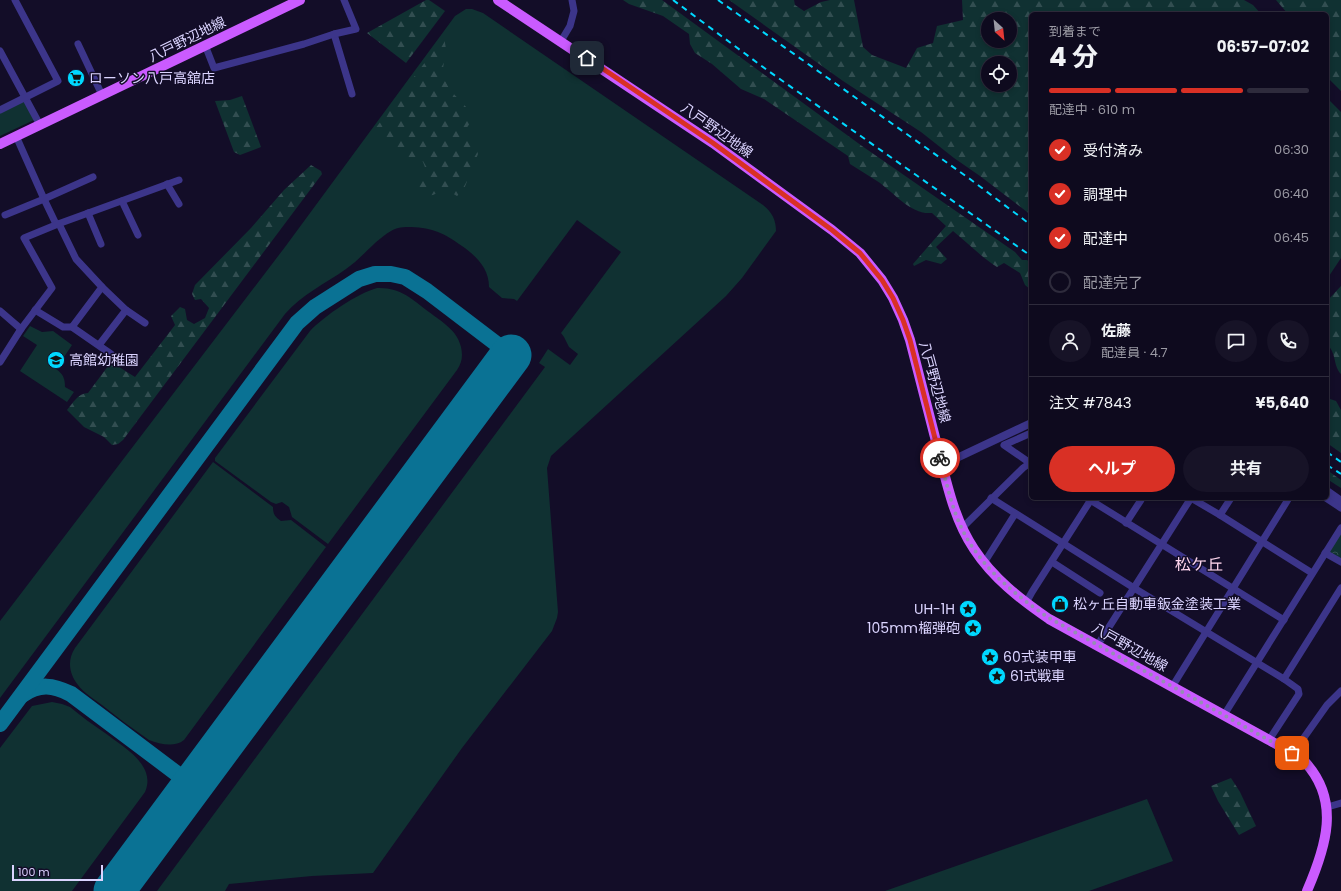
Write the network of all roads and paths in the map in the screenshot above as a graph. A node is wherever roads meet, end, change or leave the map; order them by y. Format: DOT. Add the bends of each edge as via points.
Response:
graph roads {
  1 [pos="300,0"];
  2 [pos="344,0"];
  3 [pos="498,0"];
  4 [pos="572,0"];
  5 [pos="18,1"];
  6 [pos="334,34"];
  7 [pos="562,41"];
  8 [pos="78,44"];
  9 [pos="205,45"];
  10 [pos="0,51"];
  11 [pos="352,94"];
  12 [pos="102,95"];
  13 [pos="26,98"];
  14 [pos="0,110"];
  15 [pos="40,125"];
  16 [pos="16,136"];
  17 [pos="0,144"];
  18 [pos="93,177"];
  19 [pos="179,180"];
  20 [pos="167,184"];
  21 [pos="44,199"];
  22 [pos="122,201"];
  23 [pos="179,204"];
  24 [pos="88,213"];
  25 [pos="5,215"];
  26 [pos="58,224"];
  27 [pos="138,235"];
  28 [pos="102,244"];
  29 [pos="102,287"];
  30 [pos="35,310"];
  31 [pos="126,310"];
  32 [pos="0,311"];
  33 [pos="145,323"];
  34 [pos="72,327"];
  35 [pos="21,329"];
  36 [pos="99,345"];
  37 [pos="111,354"];
  38 [pos="0,362"];
  39 [pos="1029,424"];
  40 [pos="1029,434"];
  41 [pos="1029,462"];
  42 [pos="1029,464"];
  43 [pos="942,465"];
  44 [pos="1329,493"];
  45 [pos="991,498"];
  46 [pos="1088,500"];
  47 [pos="1091,500"];
  48 [pos="1141,500"];
  49 [pos="1190,500"];
  50 [pos="1194,500"];
  51 [pos="1230,500"];
  52 [pos="1288,500"];
  53 [pos="1329,500"];
  54 [pos="1341,501"];
  55 [pos="1341,508"];
  56 [pos="1015,514"];
  57 [pos="1220,515"];
  58 [pos="1126,523"];
  59 [pos="962,528"];
  60 [pos="1341,528"];
  61 [pos="1262,541"];
  62 [pos="1063,544"];
  63 [pos="1161,545"];
  64 [pos="1326,553"];
  65 [pos="1052,562"];
  66 [pos="1341,562"];
  67 [pos="984,563"];
  68 [pos="1312,573"];
  69 [pos="1134,588"];
  70 [pos="1233,588"];
  71 [pos="1341,588"];
  72 [pos="1100,593"];
  73 [pos="1026,603"];
  74 [pos="1284,620"];
  75 [pos="1206,632"];
  76 [pos="1097,646"];
  77 [pos="1256,663"];
  78 [pos="1284,679"];
  79 [pos="1172,686"];
  80 [pos="1341,691"];
  81 [pos="1224,715"];
  82 [pos="1269,740"];
  83 [pos="1292,753"];
  84 [pos="1341,803"];
  85 [pos="1331,806"];
  86 [pos="1307,891"];
  1 -- 9 [label="main road, 八戸野辺地線"];
  2 -- 6 [label="street" via="356,29"];
  3 -- 7 [label="main road, 八戸野辺地線"];
  4 -- 7 [label="street" via="574,11"];
  5 -- 13 [label="street" via="58,80"];
  6 -- 9 [label="street" via="214,68"];
  6 -- 11 [label="street"];
  7 -- 43 [label="main road, 八戸野辺地線" via="713,143 860,253 893,298 903,320"];
  8 -- 12 [label="street"];
  9 -- 12 [label="main road, 八戸野辺地線"];
  10 -- 13 [label="street"];
  12 -- 15 [label="main road, 八戸野辺地線"];
  13 -- 14 [label="street"];
  13 -- 15 [label="street"];
  15 -- 16 [label="main road, 八戸野辺地線"];
  16 -- 17 [label="main road, 八戸野辺地線"];
  16 -- 21 [label="street"];
  18 -- 21 [label="street"];
  19 -- 20 [label="street"];
  20 -- 22 [label="street"];
  20 -- 23 [label="street"];
  21 -- 25 [label="street"];
  21 -- 26 [label="street"];
  22 -- 24 [label="street"];
  22 -- 27 [label="street"];
  24 -- 26 [label="street"];
  24 -- 28 [label="street"];
  26 -- 29 [label="street" via="76,259"];
  26 -- 30 [label="street" via="24,238 52,288"];
  29 -- 31 [label="street"];
  29 -- 34 [label="street"];
  30 -- 34 [label="street" via="63,327"];
  30 -- 35 [label="street"];
  31 -- 33 [label="street"];
  31 -- 36 [label="street"];
  32 -- 35 [label="street"];
  34 -- 36 [label="street"];
  35 -- 38 [label="street"];
  36 -- 37 [label="street"];
  39 -- 43 [label="street"];
  40 -- 41 [label="street" via="1004,445"];
  42 -- 45 [label="street"];
  43 -- 59 [label="main road, 八戸野辺地線"];
  44 -- 54 [label="street"];
  45 -- 56 [label="street"];
  45 -- 59 [label="street"];
  46 -- 62 [label="street"];
  47 -- 58 [label="street"];
  48 -- 58 [label="street"];
  49 -- 63 [label="street"];
  50 -- 57 [label="street"];
  51 -- 57 [label="street"];
  52 -- 61 [label="street"];
  53 -- 55 [label="street"];
  56 -- 62 [label="street"];
  56 -- 67 [label="street"];
  57 -- 61 [label="street"];
  58 -- 63 [label="street"];
  59 -- 67 [label="main road, 八戸野辺地線"];
  60 -- 64 [label="street"];
  61 -- 68 [label="street"];
  61 -- 70 [label="street"];
  62 -- 65 [label="street"];
  62 -- 69 [label="street"];
  63 -- 69 [label="street"];
  63 -- 70 [label="street"];
  64 -- 66 [label="street"];
  64 -- 68 [label="street"];
  65 -- 72 [label="street"];
  65 -- 73 [label="street"];
  67 -- 73 [label="main road, 八戸野辺地線"];
  68 -- 74 [label="street"];
  69 -- 75 [label="street"];
  69 -- 76 [label="street"];
  70 -- 74 [label="street"];
  70 -- 75 [label="street"];
  71 -- 78 [label="street"];
  73 -- 76 [label="main road, 八戸野辺地線"];
  74 -- 77 [label="street"];
  75 -- 77 [label="street"];
  75 -- 79 [label="street"];
  76 -- 79 [label="main road, 八戸野辺地線"];
  77 -- 78 [label="street"];
  77 -- 81 [label="street"];
  78 -- 82 [label="street" via="1298,689 1299,694"];
  79 -- 81 [label="main road, 八戸野辺地線"];
  80 -- 83 [label="street" via="1327,705"];
  81 -- 82 [label="main road, 八戸野辺地線"];
  82 -- 83 [label="main road, 八戸野辺地線"];
  83 -- 85 [label="main road, 八戸野辺地線" via="1316,773"];
  84 -- 85 [label="street"];
  85 -- 86 [label="main road, 八戸野辺地線" via="1330,833"];
}
